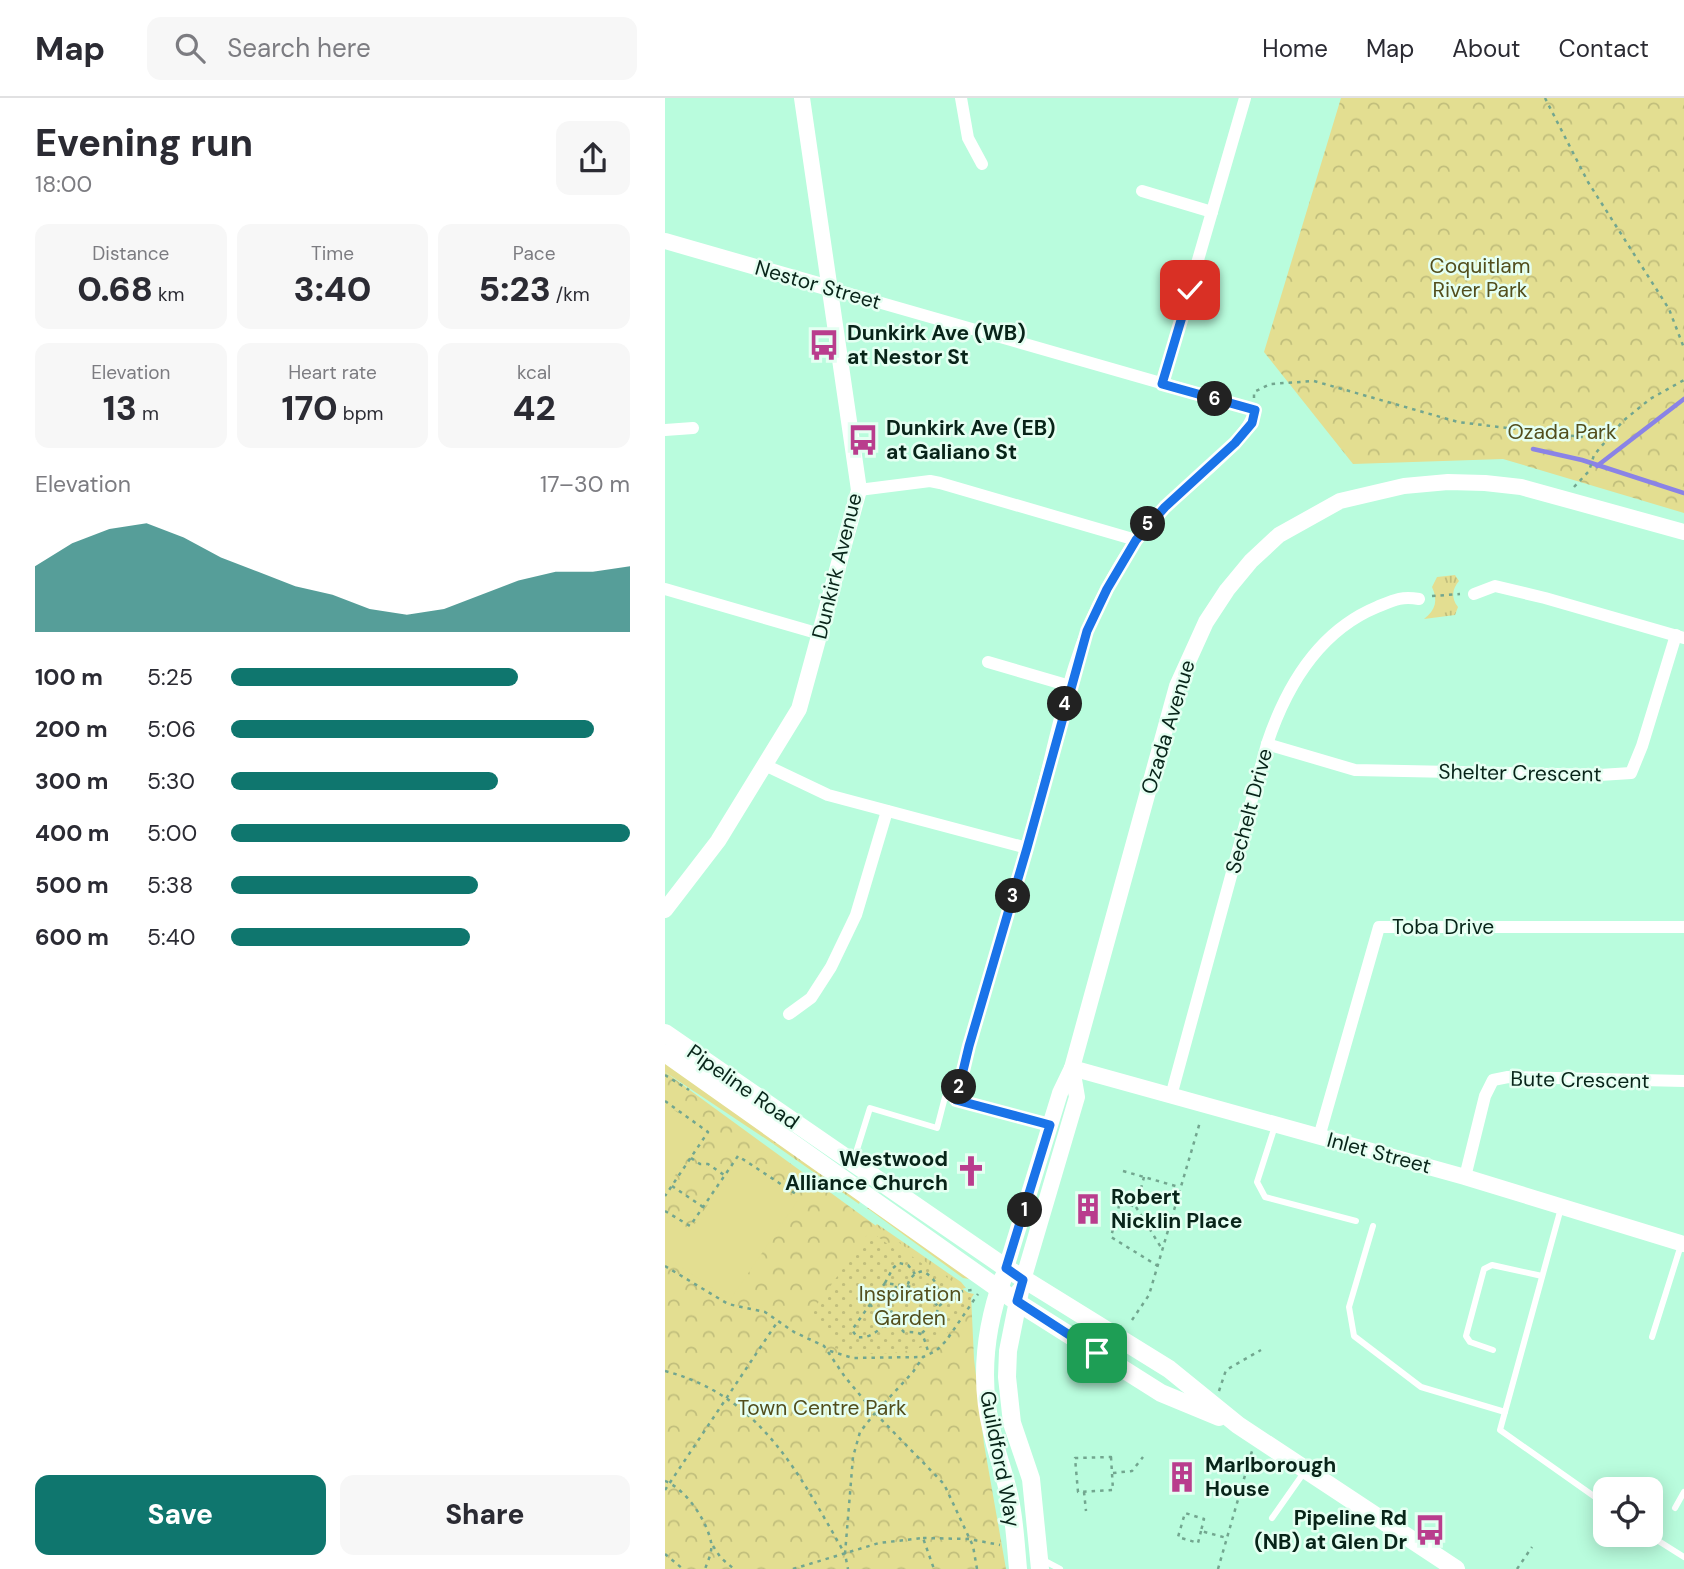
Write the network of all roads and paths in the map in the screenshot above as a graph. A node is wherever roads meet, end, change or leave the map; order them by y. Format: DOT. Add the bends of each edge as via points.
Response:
graph roads {
  1 [pos="802,98"];
  2 [pos="961,98"];
  3 [pos="1245,98"];
  4 [pos="1545,98"];
  5 [pos="982,164"];
  6 [pos="1142,191"];
  7 [pos="1212,212"];
  8 [pos="665,241"];
  9 [pos="828,288"];
  10 [pos="1684,348"];
  11 [pos="1684,380"];
  12 [pos="1162,384"];
  13 [pos="1255,410"];
  14 [pos="693,428"];
  15 [pos="665,430"];
  16 [pos="1607,440"];
  17 [pos="859,490"];
  18 [pos="1561,497"];
  19 [pos="1684,532"];
  20 [pos="1136,540"];
  21 [pos="665,589"];
  22 [pos="1474,594"];
  23 [pos="1419,599"];
  24 [pos="820,634"];
  25 [pos="1680,637"];
  26 [pos="988,662"];
  27 [pos="1070,686"];
  28 [pos="1267,744"];
  29 [pos="765,765"];
  30 [pos="887,811"];
  31 [pos="1027,848"];
  32 [pos="665,910"];
  33 [pos="1684,927"];
  34 [pos="789,1014"];
  35 [pos="665,1033"];
  36 [pos="969,1046"];
  37 [pos="665,1053"];
  38 [pos="1073,1068"];
  39 [pos="1684,1081"];
  40 [pos="1171,1096"];
  41 [pos="956,1100"];
  42 [pos="665,1101"];
  43 [pos="1200,1122"];
  44 [pos="1050,1125"];
  45 [pos="1275,1125"];
  46 [pos="1319,1137"];
  47 [pos="691,1158"];
  48 [pos="853,1163"];
  49 [pos="1123,1171"];
  50 [pos="724,1175"];
  51 [pos="1144,1177"];
  52 [pos="1465,1177"];
  53 [pos="672,1186"];
  54 [pos="1179,1187"];
  55 [pos="665,1196"];
  56 [pos="799,1196"];
  57 [pos="703,1207"];
  58 [pos="1136,1207"];
  59 [pos="1561,1208"];
  60 [pos="665,1212"];
  61 [pos="1356,1221"];
  62 [pos="1373,1226"];
  63 [pos="1683,1244"];
  64 [pos="1162,1250"];
  65 [pos="665,1266"];
  66 [pos="1158,1266"];
  67 [pos="1006,1268"];
  68 [pos="915,1274"];
  69 [pos="1542,1276"];
  70 [pos="1023,1280"];
  71 [pos="885,1283"];
  72 [pos="897,1283"];
  73 [pos="906,1285"];
  74 [pos="991,1290"];
  75 [pos="975,1291"];
  76 [pos="903,1301"];
  77 [pos="933,1301"];
  78 [pos="1017,1301"];
  79 [pos="869,1304"];
  80 [pos="938,1306"];
  81 [pos="1132,1320"];
  82 [pos="778,1321"];
  83 [pos="894,1322"];
  84 [pos="884,1325"];
  85 [pos="922,1333"];
  86 [pos="1653,1337"];
  87 [pos="1261,1350"];
  88 [pos="1493,1350"];
  89 [pos="830,1351"];
  90 [pos="929,1354"];
  91 [pos="923,1357"];
  92 [pos="665,1370"];
  93 [pos="1219,1391"];
  94 [pos="726,1396"];
  95 [pos="1505,1412"];
  96 [pos="875,1413"];
  97 [pos="1238,1425"];
  98 [pos="1257,1437"];
  99 [pos="1143,1457"];
  100 [pos="1307,1470"];
  101 [pos="1113,1473"];
  102 [pos="667,1482"];
  103 [pos="665,1489"];
  104 [pos="1084,1492"];
  105 [pos="1684,1492"];
  106 [pos="1593,1496"];
  107 [pos="1675,1508"];
  108 [pos="1086,1511"];
  109 [pos="1272,1518"];
  110 [pos="1202,1531"];
  111 [pos="923,1538"];
  112 [pos="1227,1538"];
  113 [pos="969,1539"];
  114 [pos="1663,1544"];
  115 [pos="712,1545"];
  116 [pos="1000,1545"];
  117 [pos="1532,1546"];
  118 [pos="665,1554"];
  119 [pos="845,1554"];
  120 [pos="1684,1557"];
  121 [pos="1040,1564"];
  122 [pos="683,1569"];
  123 [pos="705,1569"];
  124 [pos="734,1569"];
  125 [pos="793,1569"];
  126 [pos="848,1569"];
  127 [pos="934,1569"];
  128 [pos="977,1569"];
  129 [pos="1017,1569"];
  130 [pos="1060,1569"];
  131 [pos="1218,1569"];
  132 [pos="1456,1569"];
  133 [pos="1517,1569"];
  1 -- 9 [label="street, Dunkirk Avenue"];
  2 -- 5 [label="street" via="968,138"];
  3 -- 7 [label="street"];
  4 -- 10 [label="path" via="1594,193 1669,309"];
  6 -- 7 [label="street"];
  7 -- 12 [label="street"];
  8 -- 9 [label="street, Nestor Street"];
  9 -- 12 [label="street, Nestor Street"];
  9 -- 17 [label="street, Dunkirk Avenue"];
  11 -- 16 [label="path" via="1650,399"];
  12 -- 13 [label="street, Nestor Street"];
  13 -- 16 [label="path" via="1254,392 1270,384 1314,381 1458,422"];
  13 -- 20 [label="street" via="1252,423 1235,443"];
  14 -- 15 [label="street"];
  16 -- 18 [label="path" via="1594,455 1589,471"];
  17 -- 20 [label="street" via="930,481"];
  17 -- 24 [label="street, Dunkirk Avenue"];
  18 -- 19 [label="street, Ozada Avenue"];
  18 -- 38 [label="street, Ozada Avenue" via="1485,483 1404,486 1340,501 1279,536 1251,561 1206,622 1177,686"];
  20 -- 27 [label="street" via="1087,631"];
  21 -- 24 [label="street"];
  22 -- 23 [label="path"];
  22 -- 25 [label="street" via="1495,586"];
  23 -- 28 [label="street, Sechelt Drive" via="1404,596 1340,628 1293,684"];
  24 -- 29 [label="street, Dunkirk Avenue" via="799,709"];
  25 -- 28 [label="street, Shelter Crescent" via="1632,773 1356,770"];
  26 -- 27 [label="street"];
  27 -- 31 [label="street"];
  28 -- 40 [label="street, Sechelt Drive"];
  29 -- 30 [label="street" via="828,795"];
  29 -- 32 [label="street, Dunkirk Avenue" via="717,841"];
  30 -- 31 [label="street"];
  30 -- 34 [label="street" via="856,915 831,967 811,998"];
  31 -- 36 [label="street"];
  33 -- 46 [label="street, Toba Drive" via="1379,927"];
  35 -- 48 [label="main road, Pipeline Road"];
  36 -- 41 [label="path"];
  37 -- 74 [label="main road, Pipeline Road"];
  38 -- 40 [label="street, Inlet Street"];
  38 -- 44 [label="street, Ozada Avenue"];
  38 -- 70 [label="street, Ozada Avenue" via="1077,1097"];
  39 -- 52 [label="street, Bute Crescent" via="1493,1080"];
  40 -- 45 [label="street, Inlet Street"];
  41 -- 44 [label="lane"];
  41 -- 48 [label="lane" via="945,1097 937,1128 870,1108"];
  42 -- 47 [label="path" via="708,1132"];
  43 -- 54 [label="path"];
  44 -- 67 [label="street, Ozada Avenue"];
  45 -- 46 [label="street, Inlet Street"];
  45 -- 61 [label="lane" via="1257,1182 1265,1197"];
  46 -- 52 [label="street, Inlet Street"];
  47 -- 50 [label="path"];
  47 -- 53 [label="path"];
  48 -- 67 [label="main road, Pipeline Road"];
  49 -- 51 [label="path"];
  50 -- 56 [label="path" via="737,1156"];
  50 -- 57 [label="path"];
  51 -- 54 [label="path"];
  51 -- 58 [label="path"];
  52 -- 59 [label="street, Inlet Street"];
  53 -- 55 [label="path"];
  53 -- 57 [label="path"];
  54 -- 64 [label="path"];
  57 -- 60 [label="path" via="690,1226"];
  58 -- 64 [label="path"];
  58 -- 66 [label="path" via="1120,1202 1111,1237"];
  59 -- 63 [label="street, Inlet Street"];
  59 -- 69 [label="lane"];
  62 -- 95 [label="lane" via="1349,1307 1354,1336 1421,1387"];
  63 -- 86 [label="lane"];
  64 -- 66 [label="path"];
  65 -- 82 [label="path" via="728,1304 765,1312"];
  66 -- 81 [label="path" via="1149,1295"];
  67 -- 70 [label="main road, Pipeline Road"];
  67 -- 74 [label="main road, Guildford Way"];
  68 -- 71 [label="path" via="899,1263"];
  68 -- 73 [label="path"];
  68 -- 77 [label="path" via="923,1271 934,1278 938,1291"];
  69 -- 88 [label="lane" via="1492,1265 1484,1269 1466,1336"];
  69 -- 95 [label="lane"];
  70 -- 78 [label="main road, Guildford Way"];
  70 -- 97 [label="main road, Pipeline Road" via="1169,1369"];
  71 -- 72 [label="path"];
  71 -- 79 [label="path"];
  72 -- 73 [label="path"];
  72 -- 83 [label="path" via="890,1306"];
  73 -- 76 [label="path"];
  73 -- 77 [label="path"];
  74 -- 78 [label="main road, Pipeline Road"];
  74 -- 90 [label="path" via="979,1293 946,1341"];
  74 -- 129 [label="main road, Guildford Way" via="985,1394 1012,1507"];
  75 -- 80 [label="path" via="957,1292"];
  77 -- 80 [label="path"];
  78 -- 97 [label="main road, Pipeline Road" via="1161,1393"];
  78 -- 121 [label="main road, Guildford Way" via="1007,1350 1009,1402 1031,1479"];
  79 -- 84 [label="path"];
  79 -- 84 [label="path" via="853,1333 864,1338"];
  80 -- 85 [label="path" via="936,1319"];
  82 -- 89 [label="path"];
  82 -- 94 [label="path"];
  83 -- 84 [label="path"];
  83 -- 85 [label="path" via="904,1332"];
  85 -- 90 [label="path"];
  87 -- 93 [label="path" via="1226,1370"];
  89 -- 91 [label="path" via="853,1358"];
  89 -- 96 [label="path"];
  90 -- 91 [label="path"];
  91 -- 96 [label="path"];
  92 -- 94 [label="path" via="693,1378"];
  94 -- 102 [label="path"];
  94 -- 119 [label="path" via="786,1456"];
  95 -- 106 [label="lane" via="1500,1430"];
  96 -- 113 [label="path" via="944,1484"];
  96 -- 119 [label="path" via="860,1432 853,1457"];
  97 -- 98 [label="main road, Pipeline Road"];
  98 -- 100 [label="main road, Pipeline Road"];
  98 -- 112 [label="path"];
  99 -- 101 [label="path" via="1132,1471"];
  100 -- 109 [label="lane"];
  100 -- 132 [label="main road, Pipeline Road"];
  101 -- 104 [label="path" via="1113,1490"];
  101 -- 104 [label="path" via="1111,1457 1075,1458 1078,1492"];
  102 -- 103 [label="path"];
  102 -- 115 [label="path" via="702,1519"];
  104 -- 108 [label="path"];
  105 -- 107 [label="lane"];
  110 -- 110 [label="path" via="1205,1519 1185,1513 1178,1537 1198,1543"];
  110 -- 112 [label="path"];
  111 -- 113 [label="path"];
  111 -- 119 [label="path" via="879,1543"];
  111 -- 127 [label="path"];
  112 -- 131 [label="path"];
  113 -- 116 [label="path"];
  113 -- 128 [label="path"];
  114 -- 120 [label="lane"];
  115 -- 123 [label="path"];
  115 -- 124 [label="path"];
  117 -- 133 [label="path"];
  118 -- 122 [label="path"];
  119 -- 125 [label="path"];
  119 -- 126 [label="path"];
  121 -- 130 [label="lane" via="1047,1561"];
}
